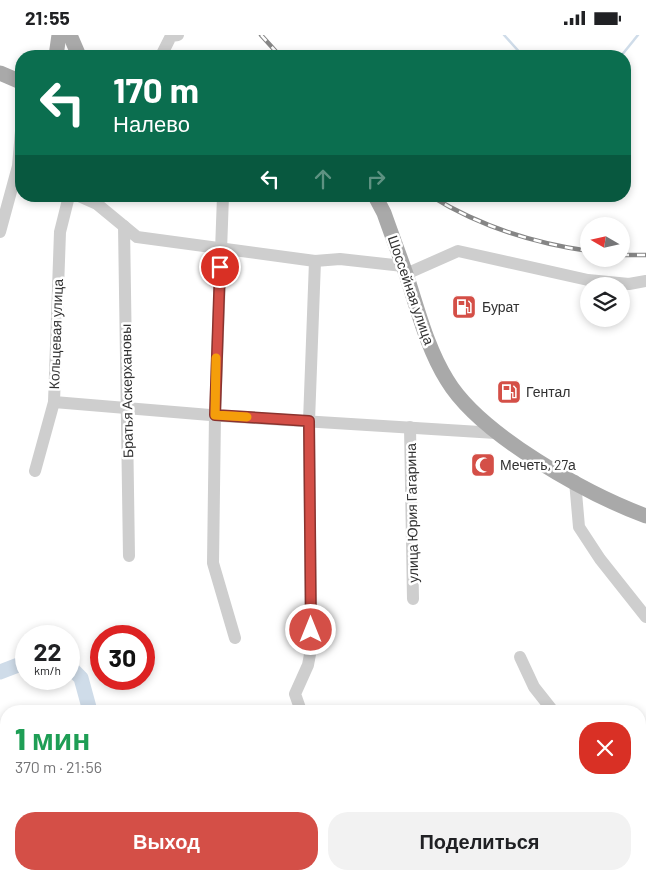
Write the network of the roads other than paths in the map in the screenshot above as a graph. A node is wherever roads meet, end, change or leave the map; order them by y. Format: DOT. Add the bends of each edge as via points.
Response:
graph roads {
  1 [pos="59,35"];
  2 [pos="70,35"];
  3 [pos="76,35"];
  4 [pos="173,35"];
  5 [pos="57,50"];
  6 [pos="76,50"];
  7 [pos="82,50"];
  8 [pos="165,50"];
  9 [pos="0,73"];
  10 [pos="15,75"];
  11 [pos="15,79"];
  12 [pos="15,177"];
  13 [pos="68,202"];
  14 [pos="92,202"];
  15 [pos="223,202"];
  16 [pos="378,202"];
  17 [pos="124,226"];
  18 [pos="0,232"];
  19 [pos="220,249"];
  20 [pos="315,261"];
  21 [pos="405,270"];
  22 [pos="646,281"];
  23 [pos="54,402"];
  24 [pos="127,408"];
  25 [pos="215,415"];
  26 [pos="309,421"];
  27 [pos="410,427"];
  28 [pos="496,433"];
  29 [pos="35,471"];
  30 [pos="575,481"];
  31 [pos="646,516"];
  32 [pos="129,556"];
  33 [pos="413,599"];
  34 [pos="646,617"];
  35 [pos="235,638"];
  36 [pos="520,657"];
  37 [pos="299,705"];
  38 [pos="548,705"];
  1 -- 5 [label="main road"];
  2 -- 6 [label="main road"];
  3 -- 7 [label="street"];
  4 -- 8 [label="street"];
  9 -- 10 [label="main road"];
  9 -- 11 [label="main road"];
  12 -- 18 [label="street"];
  13 -- 23 [label="street, Кольцевая улица" via="60,232"];
  14 -- 17 [label="street"];
  15 -- 19 [label="street"];
  16 -- 21 [label="main road, Шоссейная улица"];
  17 -- 19 [label="street" via="137,237"];
  17 -- 24 [label="street, Братья Аскерхановы"];
  19 -- 20 [label="street" via="248,250"];
  19 -- 25 [label="street"];
  20 -- 21 [label="street" via="340,259"];
  20 -- 26 [label="street"];
  21 -- 22 [label="street" via="458,251 588,279 629,284"];
  21 -- 28 [label="main road, Шоссейная улица" via="423,331 447,381 468,407"];
  23 -- 24 [label="street"];
  23 -- 29 [label="street, Кольцевая улица"];
  24 -- 25 [label="street"];
  24 -- 32 [label="street, Братья Аскерхановы"];
  25 -- 26 [label="street"];
  25 -- 35 [label="street" via="213,563"];
  26 -- 27 [label="street"];
  26 -- 37 [label="street" via="311,649 308,665 295,694"];
  27 -- 28 [label="street"];
  27 -- 33 [label="street, улица Юрия Гагарина"];
  28 -- 30 [label="main road, Шоссейная улица"];
  30 -- 31 [label="main road, Шоссейная улица" via="618,505"];
  30 -- 34 [label="street" via="579,527"];
  36 -- 38 [label="street" via="534,687"];
}
